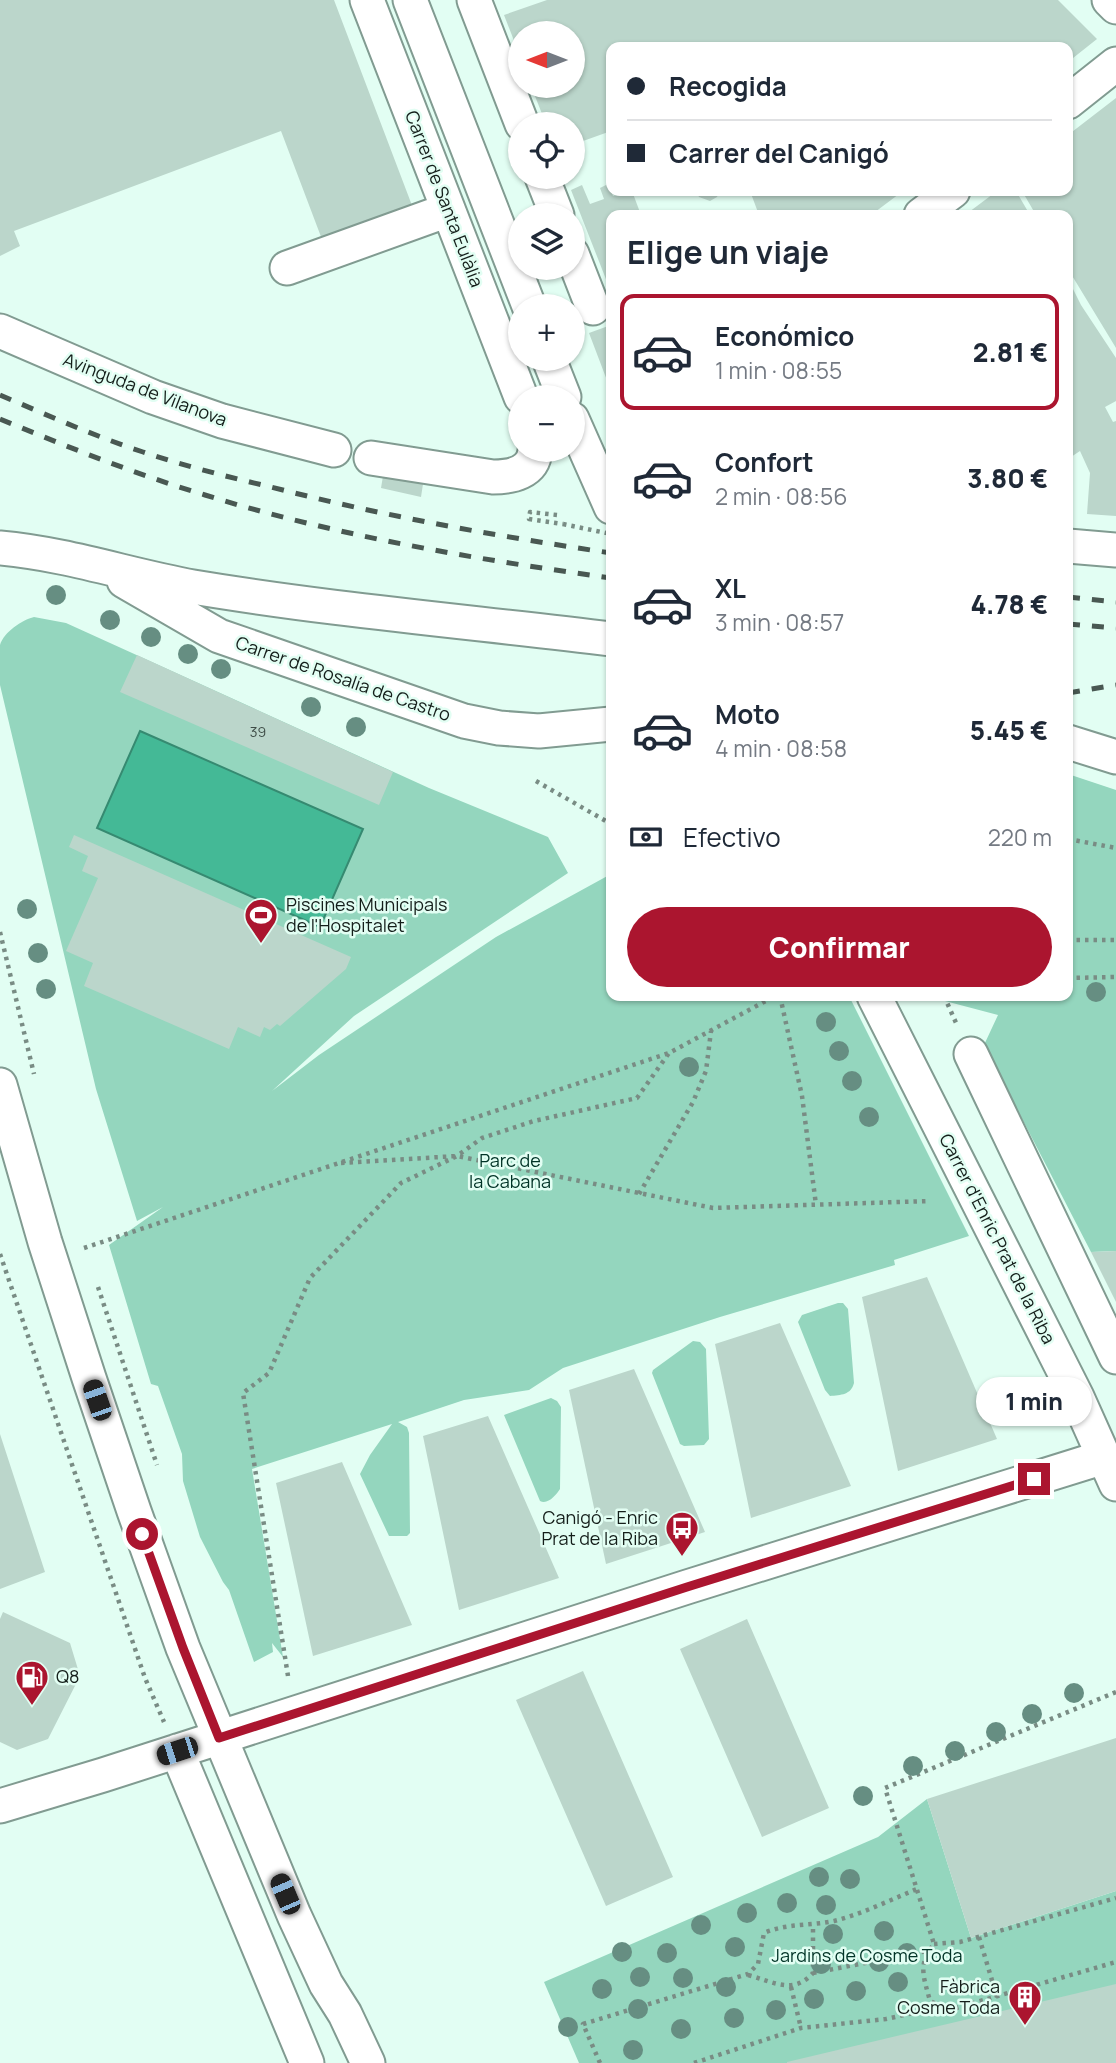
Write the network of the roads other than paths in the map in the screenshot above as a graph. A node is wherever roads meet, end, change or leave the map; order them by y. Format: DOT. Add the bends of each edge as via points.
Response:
graph roads {
  1 [pos="367,0"];
  2 [pos="410,0"];
  3 [pos="474,0"];
  4 [pos="1109,0"];
  5 [pos="1116,7"];
  6 [pos="1116,64"];
  7 [pos="1073,98"];
  8 [pos="517,112"];
  9 [pos="946,196"];
  10 [pos="448,210"];
  11 [pos="928,210"];
  12 [pos="287,268"];
  13 [pos="582,280"];
  14 [pos="524,294"];
  15 [pos="593,308"];
  16 [pos="0,331"];
  17 [pos="516,385"];
  18 [pos="585,448"];
  19 [pos="334,450"];
  20 [pos="371,458"];
  21 [pos="532,462"];
  22 [pos="606,496"];
  23 [pos="0,533"];
  24 [pos="1073,546"];
  25 [pos="0,548"];
  26 [pos="1116,550"];
  27 [pos="38,551"];
  28 [pos="94,564"];
  29 [pos="606,639"];
  30 [pos="606,724"];
  31 [pos="1073,744"];
  32 [pos="1116,757"];
  33 [pos="877,1001"];
  34 [pos="971,1054"];
  35 [pos="0,1085"];
  36 [pos="1116,1357"];
  37 [pos="1110,1471"];
  38 [pos="219,1738"];
  39 [pos="177,1751"];
  40 [pos="0,1806"];
  41 [pos="307,2063"];
  42 [pos="368,2063"];
  1 -- 10 [label="street, Carrer de Santa Eulàlia"];
  2 -- 14 [label="street"];
  3 -- 8 [label="street"];
  4 -- 5 [label="street"];
  6 -- 7 [label="street"];
  9 -- 11 [label="street"];
  10 -- 12 [label="street"];
  10 -- 17 [label="street, Carrer de Santa Eulàlia"];
  13 -- 15 [label="street"];
  16 -- 19 [label="street, Avinguda de Vilanova" via="165,401"];
  18 -- 22 [label="street"];
  20 -- 21 [label="street" via="493,477 511,477"];
  23 -- 27 [label="street, Carrer de Rosalía de Castro"];
  24 -- 26 [label="street"];
  25 -- 27 [label="street, Carrer de Rosalía de Castro"];
  27 -- 28 [label="street, Carrer de Rosalía de Castro"];
  28 -- 29 [label="street, Carrer de Rosalía de Castro" via="268,598"];
  28 -- 30 [label="street, Carrer de Rosalía de Castro" via="219,636 464,721 539,731"];
  31 -- 32 [label="street"];
  33 -- 37 [label="street, Carrer d'Enric Prat de la Riba"];
  34 -- 36 [label="street"];
  35 -- 38 [label="street" via="45,1242 134,1511"];
  37 -- 38 [label="street" via="687,1587"];
  38 -- 39 [label="street"];
  38 -- 42 [label="street" via="294,1916"];
  39 -- 40 [label="street"];
  39 -- 41 [label="street"];
}
